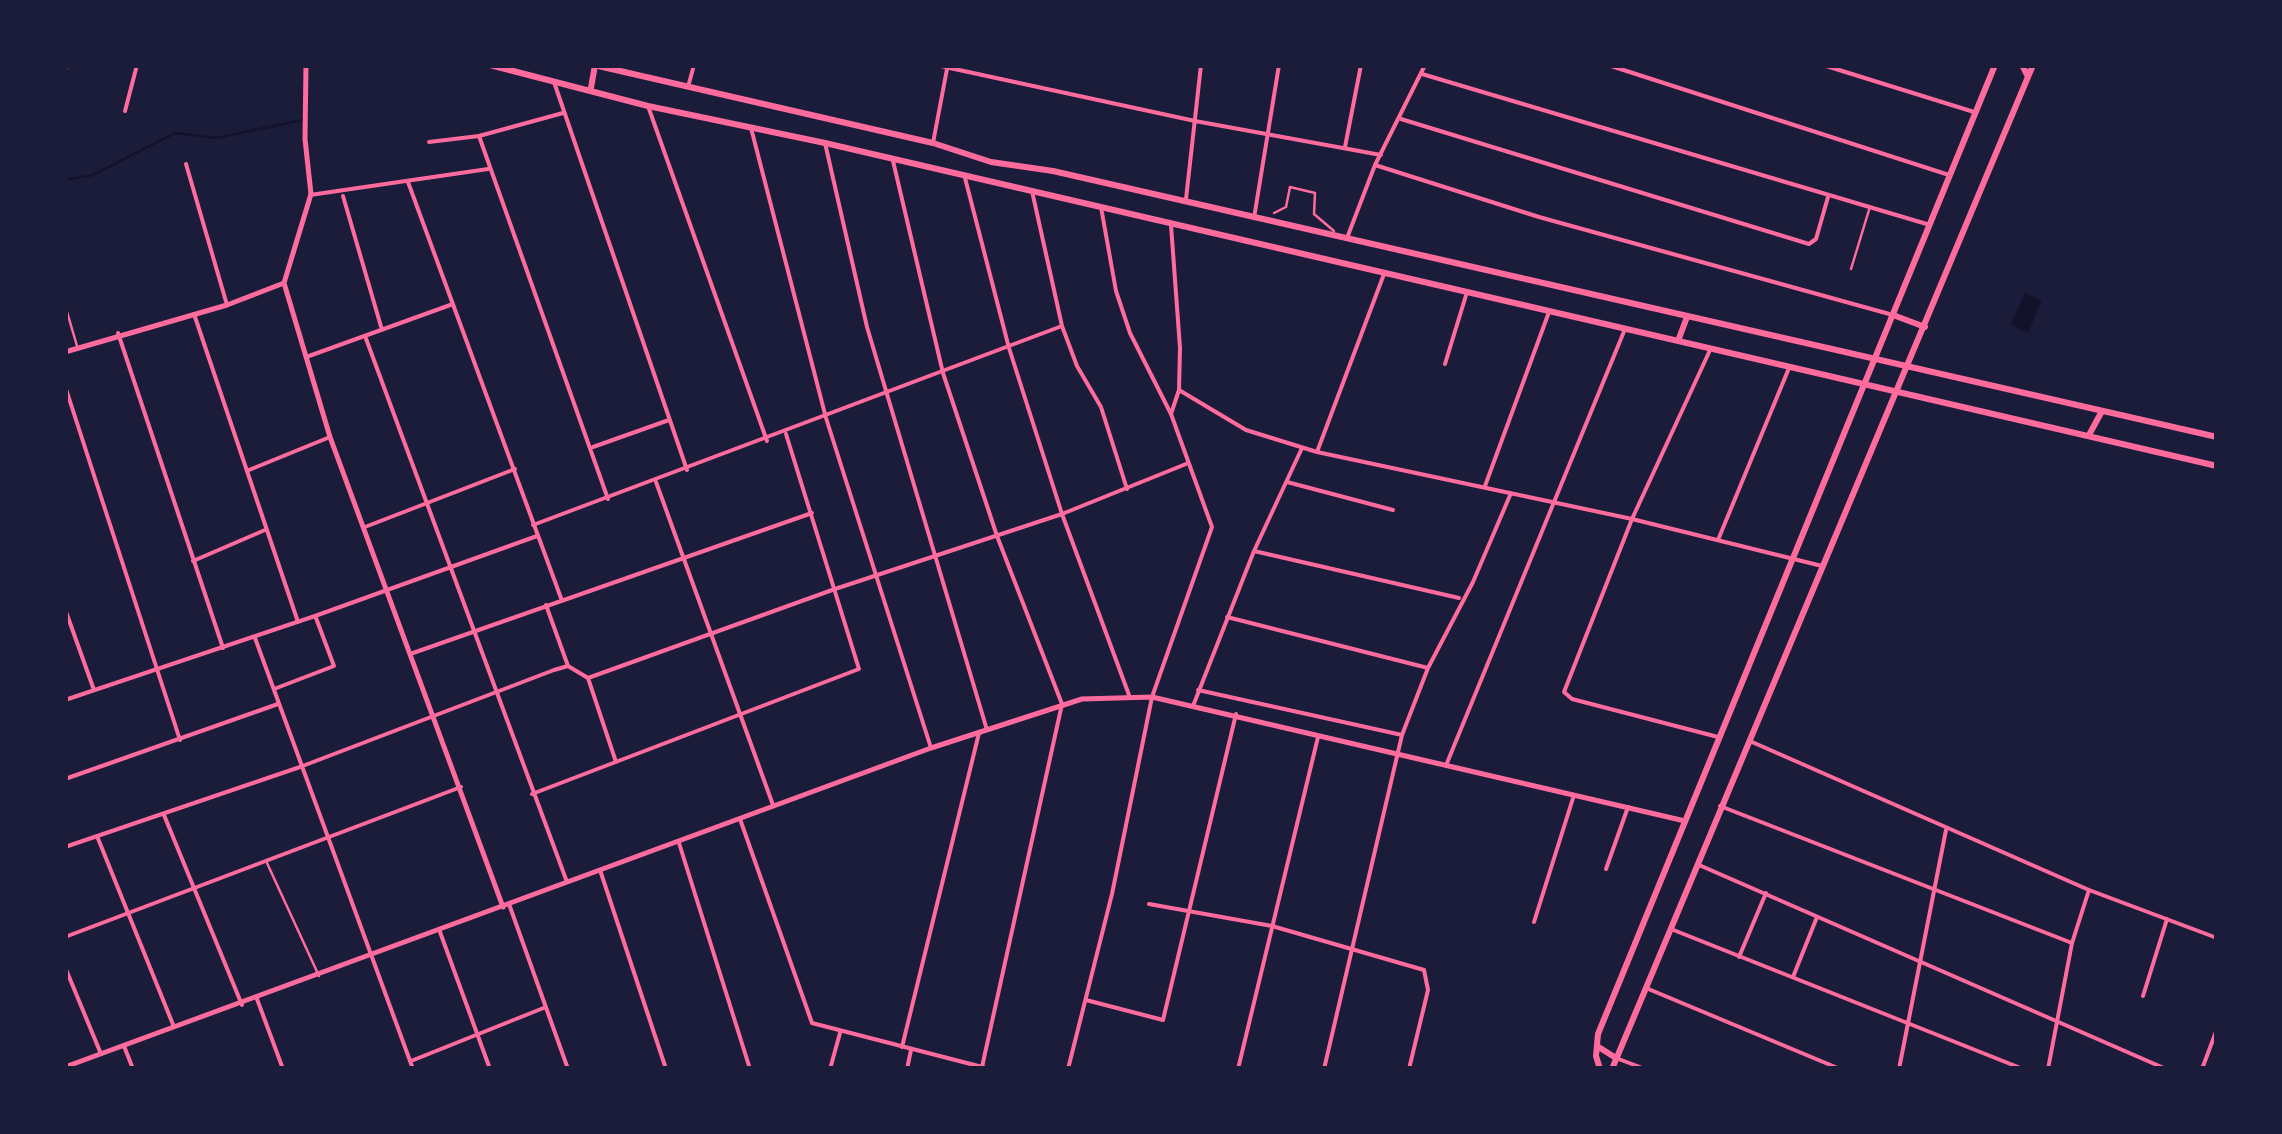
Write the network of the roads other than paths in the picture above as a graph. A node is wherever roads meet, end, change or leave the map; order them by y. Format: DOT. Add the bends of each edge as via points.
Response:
graph roads {
  1 [pos="68,65"];
  2 [pos="136,65"];
  3 [pos="306,65"];
  4 [pos="490,65"];
  5 [pos="595,65"];
  6 [pos="694,65"];
  7 [pos="936,65"];
  8 [pos="1201,65"];
  9 [pos="1279,65"];
  10 [pos="1362,65"];
  11 [pos="1425,65"];
  12 [pos="1608,65"];
  13 [pos="1823,65"];
  14 [pos="1995,65"];
  15 [pos="2022,65"];
  16 [pos="2032,65"];
  17 [pos="948,66"];
  18 [pos="1422,74"];
  19 [pos="65,76"];
  20 [pos="2028,77"];
  21 [pos="553,80"];
  22 [pos="688,87"];
  23 [pos="591,88"];
  24 [pos="648,106"];
  25 [pos="125,111"];
  26 [pos="1974,112"];
  27 [pos="563,113"];
  28 [pos="1401,119"];
  29 [pos="1195,122"];
  30 [pos="751,128"];
  31 [pos="1268,135"];
  32 [pos="479,136"];
  33 [pos="429,142"];
  34 [pos="824,143"];
  35 [pos="933,143"];
  36 [pos="1345,147"];
  37 [pos="1380,154"];
  38 [pos="892,162"];
  39 [pos="186,164"];
  40 [pos="1375,165"];
  41 [pos="490,169"];
  42 [pos="1950,175"];
  43 [pos="964,178"];
  44 [pos="408,182"];
  45 [pos="1032,191"];
  46 [pos="343,194"];
  47 [pos="310,195"];
  48 [pos="1828,197"];
  49 [pos="1186,203"];
  50 [pos="1100,207"];
  51 [pos="1869,208"];
  52 [pos="1274,214"];
  53 [pos="1254,218"];
  54 [pos="1171,223"];
  55 [pos="1930,225"];
  56 [pos="1337,237"];
  57 [pos="1347,239"];
  58 [pos="1851,269"];
  59 [pos="1385,273"];
  60 [pos="284,283"];
  61 [pos="1468,292"];
  62 [pos="452,304"];
  63 [pos="65,305"];
  64 [pos="227,305"];
  65 [pos="1550,311"];
  66 [pos="194,314"];
  67 [pos="1893,315"];
  68 [pos="1687,317"];
  69 [pos="1062,326"];
  70 [pos="1925,327"];
  71 [pos="1626,328"];
  72 [pos="382,330"];
  73 [pos="118,333"];
  74 [pos="365,336"];
  75 [pos="1678,341"];
  76 [pos="78,347"];
  77 [pos="1009,348"];
  78 [pos="1711,348"];
  79 [pos="65,352"];
  80 [pos="309,356"];
  81 [pos="1875,358"];
  82 [pos="1446,364"];
  83 [pos="1910,365"];
  84 [pos="1790,366"];
  85 [pos="943,371"];
  86 [pos="1864,384"];
  87 [pos="65,386"];
  88 [pos="1180,390"];
  89 [pos="1898,392"];
  90 [pos="886,394"];
  91 [pos="2102,411"];
  92 [pos="1171,414"];
  93 [pos="826,418"];
  94 [pos="669,420"];
  95 [pos="786,434"];
  96 [pos="2082,435"];
  97 [pos="330,436"];
  98 [pos="2217,437"];
  99 [pos="767,441"];
  100 [pos="592,448"];
  101 [pos="1302,448"];
  102 [pos="1318,452"];
  103 [pos="1187,464"];
  104 [pos="2217,466"];
  105 [pos="249,470"];
  106 [pos="514,470"];
  107 [pos="688,470"];
  108 [pos="656,482"];
  109 [pos="1286,482"];
  110 [pos="1486,486"];
  111 [pos="1127,489"];
  112 [pos="1511,492"];
  113 [pos="608,499"];
  114 [pos="1555,504"];
  115 [pos="424,506"];
  116 [pos="1394,510"];
  117 [pos="812,514"];
  118 [pos="1062,514"];
  119 [pos="1632,519"];
  120 [pos="533,526"];
  121 [pos="365,527"];
  122 [pos="265,530"];
  123 [pos="537,536"];
  124 [pos="997,536"];
  125 [pos="1718,540"];
  126 [pos="1254,551"];
  127 [pos="1794,556"];
  128 [pos="684,557"];
  129 [pos="936,558"];
  130 [pos="192,561"];
  131 [pos="1822,566"];
  132 [pos="448,569"];
  133 [pos="876,577"];
  134 [pos="836,589"];
  135 [pos="389,590"];
  136 [pos="562,598"];
  137 [pos="1460,598"];
  138 [pos="546,605"];
  139 [pos="65,609"];
  140 [pos="316,616"];
  141 [pos="1226,617"];
  142 [pos="298,622"];
  143 [pos="473,632"];
  144 [pos="712,636"];
  145 [pos="254,638"];
  146 [pos="223,648"];
  147 [pos="412,653"];
  148 [pos="568,666"];
  149 [pos="1428,668"];
  150 [pos="157,671"];
  151 [pos="588,678"];
  152 [pos="274,688"];
  153 [pos="94,690"];
  154 [pos="1198,690"];
  155 [pos="495,693"];
  156 [pos="1129,695"];
  157 [pos="1152,697"];
  158 [pos="65,700"];
  159 [pos="278,704"];
  160 [pos="1062,704"];
  161 [pos="1193,706"];
  162 [pos="1236,714"];
  163 [pos="740,715"];
  164 [pos="434,717"];
  165 [pos="987,730"];
  166 [pos="979,733"];
  167 [pos="1402,735"];
  168 [pos="1318,737"];
  169 [pos="1720,738"];
  170 [pos="180,740"];
  171 [pos="1748,740"];
  172 [pos="931,748"];
  173 [pos="1398,756"];
  174 [pos="616,762"];
  175 [pos="1445,766"];
  176 [pos="300,767"];
  177 [pos="65,779"];
  178 [pos="461,787"];
  179 [pos="532,794"];
  180 [pos="1574,796"];
  181 [pos="773,805"];
  182 [pos="1720,806"];
  183 [pos="1628,807"];
  184 [pos="164,815"];
  185 [pos="740,818"];
  186 [pos="1686,821"];
  187 [pos="1946,830"];
  188 [pos="97,836"];
  189 [pos="326,841"];
  190 [pos="679,843"];
  191 [pos="65,848"];
  192 [pos="267,863"];
  193 [pos="1697,864"];
  194 [pos="600,870"];
  195 [pos="1606,870"];
  196 [pos="567,882"];
  197 [pos="1934,888"];
  198 [pos="194,890"];
  199 [pos="2088,890"];
  200 [pos="1766,893"];
  201 [pos="1149,904"];
  202 [pos="506,905"];
  203 [pos="1192,910"];
  204 [pos="127,915"];
  205 [pos="1818,917"];
  206 [pos="2167,920"];
  207 [pos="1534,922"];
  208 [pos="1272,926"];
  209 [pos="1671,929"];
  210 [pos="440,932"];
  211 [pos="65,937"];
  212 [pos="2217,938"];
  213 [pos="2072,943"];
  214 [pos="1352,947"];
  215 [pos="373,956"];
  216 [pos="1739,956"];
  217 [pos="1919,959"];
  218 [pos="65,967"];
  219 [pos="319,976"];
  220 [pos="1793,977"];
  221 [pos="1646,988"];
  222 [pos="2143,996"];
  223 [pos="257,1000"];
  224 [pos="1086,1000"];
  225 [pos="242,1004"];
  226 [pos="546,1007"];
  227 [pos="2057,1018"];
  228 [pos="1907,1023"];
  229 [pos="174,1027"];
  230 [pos="2217,1029"];
  231 [pos="840,1033"];
  232 [pos="479,1034"];
  233 [pos="1597,1045"];
  234 [pos="124,1046"];
  235 [pos="902,1047"];
  236 [pos="911,1050"];
  237 [pos="101,1054"];
  238 [pos="1616,1058"];
  239 [pos="410,1061"];
  240 [pos="65,1067"];
  241 [pos="978,1067"];
  242 [pos="132,1069"];
  243 [pos="283,1069"];
  244 [pos="412,1069"];
  245 [pos="490,1069"];
  246 [pos="568,1069"];
  247 [pos="666,1069"];
  248 [pos="750,1069"];
  249 [pos="830,1069"];
  250 [pos="907,1069"];
  251 [pos="990,1069"];
  252 [pos="1068,1069"];
  253 [pos="1238,1069"];
  254 [pos="1324,1069"];
  255 [pos="1409,1069"];
  256 [pos="1600,1069"];
  257 [pos="1612,1069"];
  258 [pos="1645,1069"];
  259 [pos="1840,1069"];
  260 [pos="1898,1069"];
  261 [pos="2023,1069"];
  262 [pos="2048,1069"];
  263 [pos="2166,1069"];
  264 [pos="2202,1069"];
  1 -- 19 [label="street"];
  2 -- 25 [label="street"];
  3 -- 47 [label="street"];
  4 -- 21 [label="main road"];
  5 -- 22 [label="main road"];
  5 -- 23 [label="main road"];
  6 -- 22 [label="street"];
  7 -- 17 [label="street"];
  8 -- 29 [label="street"];
  9 -- 31 [label="street"];
  10 -- 36 [label="street"];
  11 -- 18 [label="street"];
  12 -- 42 [label="street"];
  13 -- 26 [label="street"];
  14 -- 26 [label="main road"];
  15 -- 20 [label="main road"];
  16 -- 20 [label="main road"];
  17 -- 29 [label="street"];
  17 -- 35 [label="street"];
  18 -- 28 [label="street"];
  18 -- 48 [label="street"];
  20 -- 70 [label="main road"];
  21 -- 23 [label="main road"];
  21 -- 27 [label="street"];
  22 -- 35 [label="main road"];
  23 -- 24 [label="main road"];
  24 -- 30 [label="main road"];
  24 -- 99 [label="street"];
  26 -- 42 [label="main road"];
  27 -- 32 [label="street"];
  27 -- 94 [label="street"];
  28 -- 37 [label="street"];
  28 -- 48 [label="street" via="1809,244"];
  29 -- 31 [label="street"];
  29 -- 49 [label="street"];
  30 -- 34 [label="main road"];
  30 -- 93 [label="street"];
  31 -- 36 [label="street"];
  31 -- 53 [label="street"];
  32 -- 33 [label="street"];
  32 -- 41 [label="street"];
  34 -- 38 [label="main road"];
  34 -- 90 [label="street"];
  35 -- 49 [label="main road" via="991,162"];
  36 -- 37 [label="street"];
  37 -- 40 [label="street"];
  38 -- 43 [label="main road"];
  38 -- 85 [label="street"];
  39 -- 64 [label="street"];
  40 -- 57 [label="street"];
  40 -- 67 [label="street"];
  41 -- 44 [label="street"];
  41 -- 100 [label="street"];
  42 -- 55 [label="main road"];
  43 -- 45 [label="main road"];
  43 -- 77 [label="street"];
  44 -- 46 [label="street"];
  44 -- 62 [label="street"];
  45 -- 50 [label="main road"];
  45 -- 69 [label="street"];
  46 -- 47 [label="street"];
  46 -- 72 [label="street"];
  47 -- 60 [label="street"];
  48 -- 51 [label="street"];
  49 -- 53 [label="main road"];
  50 -- 54 [label="main road"];
  50 -- 92 [label="street" via="1130,333"];
  51 -- 55 [label="street"];
  51 -- 58 [label="lane"];
  52 -- 56 [label="lane" via="1286,207 1290,187 1315,194 1314,214"];
  53 -- 56 [label="main road"];
  54 -- 59 [label="main road"];
  54 -- 88 [label="street"];
  55 -- 67 [label="main road"];
  56 -- 57 [label="main road"];
  57 -- 68 [label="main road"];
  59 -- 61 [label="main road"];
  59 -- 102 [label="street"];
  60 -- 64 [label="street"];
  60 -- 80 [label="street"];
  61 -- 65 [label="main road"];
  61 -- 82 [label="street"];
  62 -- 72 [label="street"];
  62 -- 106 [label="street"];
  63 -- 76 [label="lane"];
  64 -- 66 [label="street"];
  65 -- 71 [label="main road"];
  65 -- 110 [label="street"];
  66 -- 73 [label="street"];
  66 -- 105 [label="street"];
  67 -- 70 [label="main road"];
  67 -- 81 [label="main road"];
  68 -- 75 [label="main road"];
  68 -- 81 [label="main road"];
  69 -- 77 [label="street"];
  69 -- 111 [label="street" via="1101,407"];
  70 -- 83 [label="main road"];
  71 -- 75 [label="main road"];
  71 -- 114 [label="street"];
  72 -- 74 [label="street"];
  73 -- 76 [label="street"];
  73 -- 130 [label="street"];
  74 -- 80 [label="street"];
  74 -- 115 [label="street"];
  75 -- 78 [label="main road"];
  76 -- 79 [label="street"];
  77 -- 85 [label="street"];
  77 -- 118 [label="street"];
  78 -- 84 [label="main road"];
  78 -- 119 [label="street"];
  80 -- 97 [label="street"];
  81 -- 83 [label="main road"];
  81 -- 86 [label="main road"];
  83 -- 89 [label="main road"];
  83 -- 91 [label="main road"];
  84 -- 86 [label="main road"];
  84 -- 125 [label="street"];
  85 -- 90 [label="street"];
  85 -- 124 [label="street"];
  86 -- 89 [label="main road"];
  86 -- 127 [label="main road"];
  87 -- 150 [label="street"];
  88 -- 92 [label="street"];
  88 -- 101 [label="street" via="1246,430"];
  89 -- 96 [label="main road"];
  89 -- 131 [label="main road"];
  90 -- 93 [label="street"];
  90 -- 129 [label="street"];
  91 -- 96 [label="main road" via="2095,430"];
  91 -- 98 [label="main road"];
  92 -- 103 [label="street"];
  93 -- 95 [label="street"];
  93 -- 133 [label="street"];
  94 -- 100 [label="street"];
  94 -- 107 [label="street"];
  95 -- 99 [label="street"];
  95 -- 117 [label="street"];
  96 -- 104 [label="main road"];
  97 -- 105 [label="street"];
  97 -- 121 [label="street"];
  99 -- 107 [label="street"];
  100 -- 113 [label="street"];
  101 -- 102 [label="street"];
  101 -- 109 [label="street"];
  102 -- 110 [label="street"];
  103 -- 111 [label="street"];
  103 -- 157 [label="street" via="1212,527"];
  105 -- 122 [label="street"];
  106 -- 115 [label="street"];
  106 -- 120 [label="street"];
  107 -- 108 [label="street"];
  108 -- 113 [label="street"];
  108 -- 128 [label="street"];
  109 -- 116 [label="street"];
  109 -- 126 [label="street"];
  110 -- 112 [label="street"];
  111 -- 118 [label="street"];
  112 -- 114 [label="street"];
  112 -- 137 [label="street"];
  113 -- 120 [label="street"];
  114 -- 119 [label="street"];
  114 -- 175 [label="street"];
  115 -- 121 [label="street"];
  115 -- 132 [label="street"];
  117 -- 128 [label="street"];
  117 -- 134 [label="street"];
  118 -- 124 [label="street"];
  118 -- 156 [label="street"];
  119 -- 125 [label="street"];
  119 -- 169 [label="street" via="1564,692"];
  120 -- 123 [label="street"];
  121 -- 135 [label="street"];
  122 -- 130 [label="street"];
  122 -- 142 [label="street"];
  123 -- 132 [label="street"];
  123 -- 136 [label="street"];
  124 -- 129 [label="street"];
  124 -- 160 [label="street"];
  125 -- 127 [label="street"];
  126 -- 137 [label="street"];
  126 -- 141 [label="street"];
  127 -- 131 [label="street"];
  127 -- 169 [label="main road"];
  128 -- 136 [label="street"];
  128 -- 144 [label="street"];
  129 -- 133 [label="street"];
  129 -- 165 [label="street"];
  130 -- 146 [label="street"];
  131 -- 171 [label="main road"];
  132 -- 135 [label="street"];
  132 -- 143 [label="street"];
  133 -- 134 [label="street"];
  133 -- 172 [label="street"];
  134 -- 144 [label="street"];
  134 -- 163 [label="street" via="860,662 855,673"];
  135 -- 140 [label="street"];
  135 -- 147 [label="street"];
  136 -- 138 [label="street"];
  137 -- 149 [label="street"];
  138 -- 143 [label="street"];
  138 -- 148 [label="street"];
  139 -- 153 [label="street"];
  140 -- 142 [label="street"];
  140 -- 152 [label="street" via="334,666"];
  141 -- 149 [label="street"];
  141 -- 154 [label="street"];
  142 -- 145 [label="street"];
  143 -- 147 [label="street"];
  143 -- 155 [label="street"];
  144 -- 151 [label="street"];
  144 -- 163 [label="street"];
  145 -- 146 [label="street"];
  145 -- 152 [label="street"];
  146 -- 150 [label="street"];
  147 -- 164 [label="street"];
  148 -- 151 [label="street"];
  148 -- 155 [label="street"];
  149 -- 167 [label="street"];
  150 -- 153 [label="street"];
  150 -- 170 [label="street"];
  151 -- 174 [label="street"];
  152 -- 159 [label="street"];
  153 -- 158 [label="street"];
  154 -- 161 [label="street"];
  154 -- 167 [label="street"];
  155 -- 164 [label="street"];
  155 -- 179 [label="street"];
  156 -- 157 [label="street"];
  156 -- 160 [label="street"];
  157 -- 161 [label="street"];
  157 -- 224 [label="street"];
  159 -- 170 [label="street"];
  159 -- 176 [label="street"];
  160 -- 165 [label="street"];
  160 -- 241 [label="street"];
  161 -- 162 [label="street"];
  162 -- 168 [label="street"];
  162 -- 203 [label="street"];
  163 -- 174 [label="street"];
  163 -- 181 [label="street"];
  164 -- 176 [label="street"];
  164 -- 178 [label="street"];
  165 -- 166 [label="street"];
  166 -- 172 [label="street"];
  166 -- 235 [label="street"];
  167 -- 173 [label="street"];
  168 -- 173 [label="street"];
  168 -- 208 [label="street"];
  169 -- 186 [label="main road"];
  170 -- 177 [label="street"];
  171 -- 182 [label="main road"];
  171 -- 187 [label="street"];
  172 -- 181 [label="street"];
  173 -- 175 [label="street"];
  173 -- 214 [label="street"];
  174 -- 179 [label="street"];
  175 -- 180 [label="street"];
  176 -- 184 [label="street"];
  176 -- 189 [label="street"];
  178 -- 189 [label="street"];
  178 -- 202 [label="street"];
  179 -- 196 [label="street"];
  180 -- 183 [label="street"];
  180 -- 207 [label="street"];
  181 -- 185 [label="street"];
  182 -- 193 [label="main road"];
  182 -- 197 [label="street"];
  183 -- 186 [label="street"];
  183 -- 195 [label="street"];
  184 -- 188 [label="street"];
  184 -- 198 [label="street"];
  185 -- 190 [label="street"];
  185 -- 231 [label="street" via="809,1017 817,1027"];
  186 -- 233 [label="main road"];
  187 -- 197 [label="street"];
  187 -- 199 [label="street"];
  188 -- 191 [label="street"];
  188 -- 204 [label="street"];
  189 -- 192 [label="street"];
  189 -- 215 [label="street"];
  190 -- 194 [label="street"];
  190 -- 248 [label="street"];
  192 -- 198 [label="street"];
  192 -- 219 [label="lane"];
  193 -- 200 [label="street"];
  193 -- 209 [label="main road"];
  194 -- 196 [label="street"];
  194 -- 247 [label="street"];
  196 -- 202 [label="street"];
  197 -- 213 [label="street"];
  197 -- 217 [label="street"];
  198 -- 204 [label="street"];
  198 -- 225 [label="street"];
  199 -- 206 [label="street"];
  199 -- 213 [label="street"];
  200 -- 205 [label="street"];
  200 -- 216 [label="street"];
  201 -- 203 [label="street"];
  202 -- 210 [label="street"];
  202 -- 226 [label="street"];
  203 -- 208 [label="street"];
  203 -- 224 [label="street" via="1163,1020"];
  204 -- 211 [label="street"];
  204 -- 229 [label="street"];
  205 -- 217 [label="street"];
  205 -- 220 [label="street"];
  206 -- 212 [label="street"];
  206 -- 222 [label="street"];
  208 -- 214 [label="street"];
  208 -- 253 [label="street"];
  209 -- 216 [label="street"];
  209 -- 221 [label="main road"];
  210 -- 215 [label="street"];
  210 -- 232 [label="street"];
  213 -- 227 [label="street"];
  214 -- 254 [label="street"];
  214 -- 255 [label="street" via="1428,975"];
  215 -- 219 [label="street"];
  215 -- 239 [label="street"];
  216 -- 220 [label="street"];
  217 -- 227 [label="street"];
  217 -- 228 [label="street"];
  218 -- 237 [label="street"];
  219 -- 223 [label="street"];
  220 -- 228 [label="street"];
  221 -- 238 [label="main road"];
  221 -- 259 [label="street"];
  223 -- 225 [label="street"];
  223 -- 243 [label="street"];
  224 -- 252 [label="street"];
  225 -- 229 [label="street"];
  226 -- 232 [label="street"];
  226 -- 246 [label="street"];
  227 -- 262 [label="street"];
  227 -- 263 [label="street"];
  228 -- 260 [label="street"];
  228 -- 261 [label="street"];
  229 -- 234 [label="street"];
  230 -- 264 [label="street"];
  231 -- 235 [label="street"];
  231 -- 249 [label="street"];
  232 -- 239 [label="street"];
  232 -- 245 [label="street"];
  233 -- 238 [label="main road"];
  233 -- 256 [label="main road"];
  234 -- 237 [label="street"];
  234 -- 242 [label="street"];
  235 -- 236 [label="street"];
  236 -- 241 [label="street"];
  236 -- 250 [label="street"];
  237 -- 240 [label="street"];
  238 -- 257 [label="main road"];
  238 -- 258 [label="street"];
  239 -- 244 [label="street"];
  241 -- 251 [label="street"];
}
